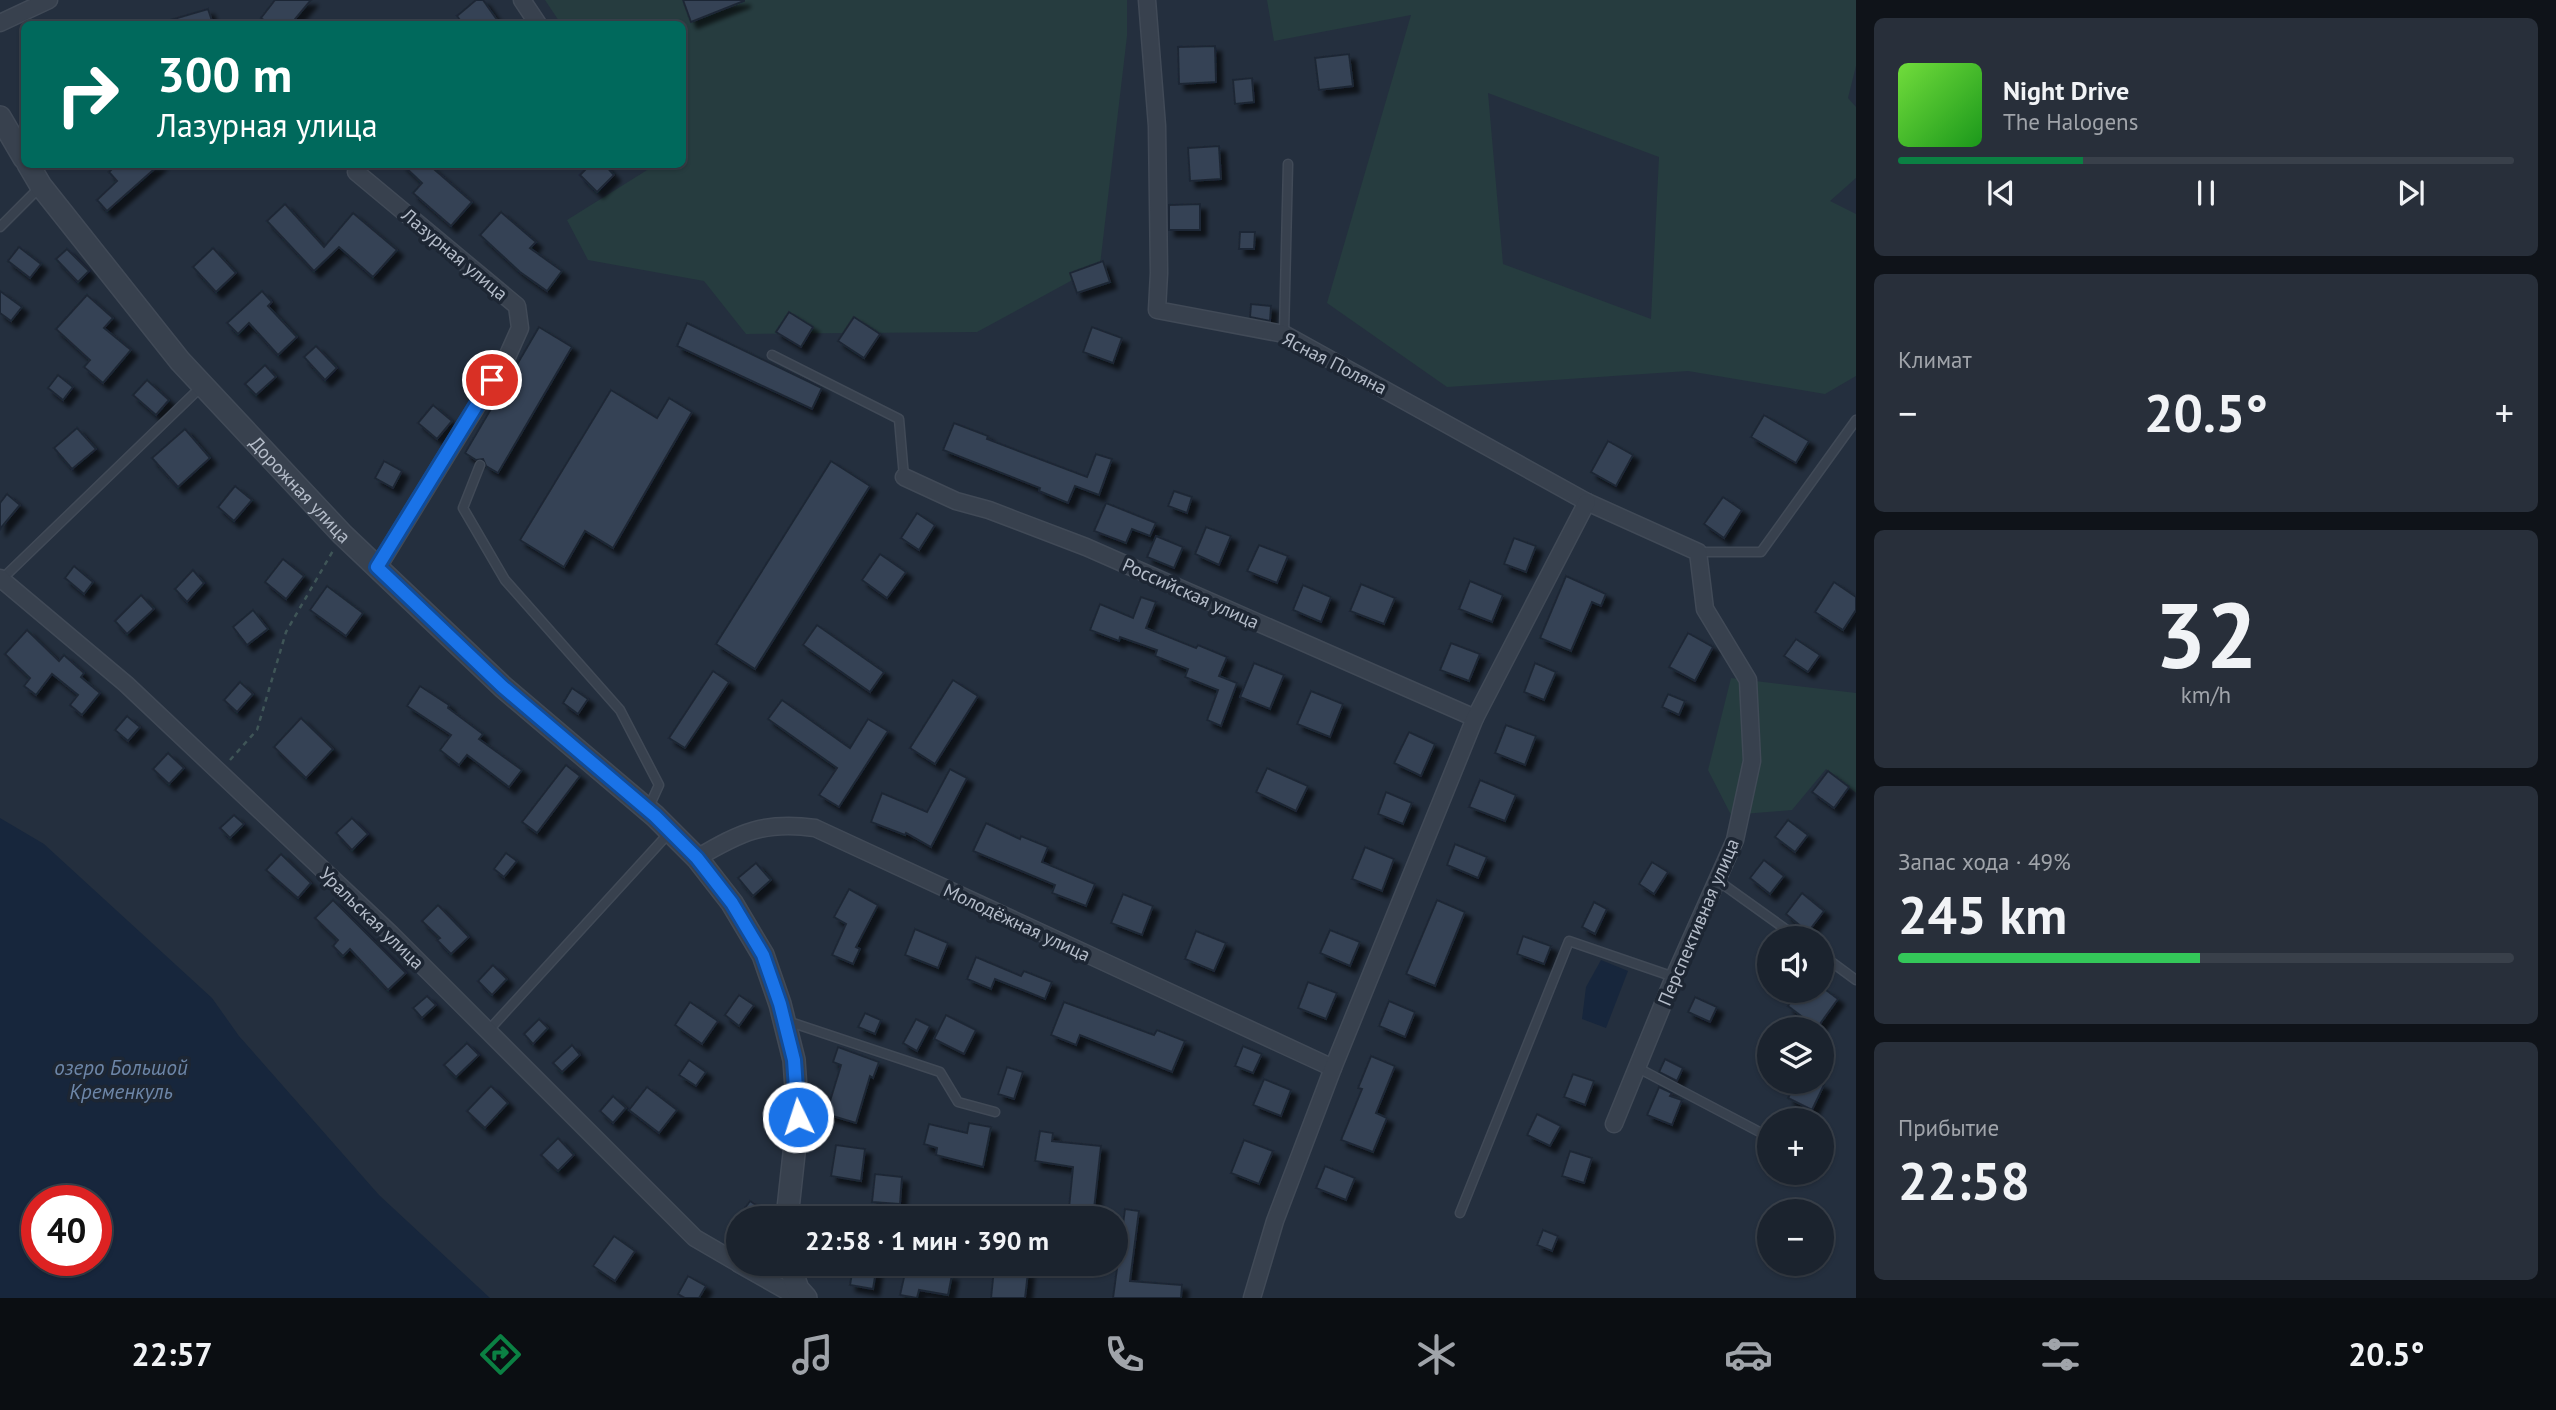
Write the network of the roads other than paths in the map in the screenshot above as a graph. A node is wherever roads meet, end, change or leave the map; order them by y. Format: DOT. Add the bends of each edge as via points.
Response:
graph roads {
  1 [pos="49,0"];
  2 [pos="522,0"];
  3 [pos="1147,0"];
  4 [pos="536,21"];
  5 [pos="0,23"];
  6 [pos="0,117"];
  7 [pos="21,153"];
  8 [pos="1288,164"];
  9 [pos="31,168"];
  10 [pos="356,172"];
  11 [pos="41,186"];
  12 [pos="0,227"];
  13 [pos="1284,334"];
  14 [pos="772,355"];
  15 [pos="203,385"];
  16 [pos="1856,420"];
  17 [pos="480,465"];
  18 [pos="904,477"];
  19 [pos="1587,502"];
  20 [pos="1698,552"];
  21 [pos="377,567"];
  22 [pos="1,579"];
  23 [pos="1475,718"];
  24 [pos="648,810"];
  25 [pos="671,831"];
  26 [pos="697,858"];
  27 [pos="1717,880"];
  28 [pos="1781,926"];
  29 [pos="1834,964"];
  30 [pos="1674,977"];
  31 [pos="1856,980"];
  32 [pos="784,1020"];
  33 [pos="488,1031"];
  34 [pos="1333,1068"];
  35 [pos="1638,1068"];
  36 [pos="995,1112"];
  37 [pos="1614,1124"];
  38 [pos="1757,1131"];
  39 [pos="788,1206"];
  40 [pos="1460,1213"];
  41 [pos="726,1256"];
  42 [pos="761,1276"];
  43 [pos="793,1276"];
  44 [pos="799,1298"];
  45 [pos="806,1298"];
  46 [pos="1252,1298"];
  1 -- 5 [label="street"];
  2 -- 4 [label="street"];
  3 -- 13 [label="street, Ясная Поляна" via="1157,127 1157,310"];
  6 -- 7 [label="street"];
  8 -- 13 [label="lane"];
  9 -- 11 [label="street, Дорожная улица"];
  10 -- 21 [label="street, Лазурная улица" via="517,306 520,328 507,357"];
  11 -- 12 [label="lane"];
  11 -- 15 [label="street, Дорожная улица"];
  13 -- 19 [label="street, Ясная Поляна"];
  14 -- 18 [label="lane" via="899,419"];
  15 -- 21 [label="street, Дорожная улица"];
  15 -- 22 [label="lane"];
  16 -- 20 [label="lane" via="1761,552"];
  17 -- 24 [label="lane" via="463,508 505,580 620,710 659,785"];
  18 -- 23 [label="street, Российская улица" via="956,501 1086,547"];
  19 -- 20 [label="street"];
  19 -- 23 [label="street"];
  20 -- 27 [label="street, Перспективная улица" via="1705,609 1748,680 1752,761 1735,840"];
  21 -- 24 [label="street, Дорожная улица" via="503,687"];
  22 -- 33 [label="street, Уральская улица" via="126,684"];
  23 -- 34 [label="street"];
  24 -- 25 [label="street, Дорожная улица"];
  25 -- 26 [label="street, Дорожная улица"];
  25 -- 33 [label="lane"];
  26 -- 32 [label="street, Дорожная улица" via="732,903 763,955"];
  26 -- 34 [label="street, Молодёжная улица" via="757,828 787,824 815,828"];
  27 -- 28 [label="lane"];
  27 -- 30 [label="street, Перспективная улица"];
  29 -- 31 [label="lane"];
  30 -- 35 [label="street, Перспективная улица"];
  30 -- 40 [label="lane" via="1569,941"];
  32 -- 36 [label="lane" via="940,1072 958,1102"];
  32 -- 39 [label="street, Дорожная улица" via="794,1060 798,1117"];
  33 -- 41 [label="street, Уральская улица" via="695,1238"];
  34 -- 46 [label="street" via="1275,1221"];
  35 -- 37 [label="street, Перспективная улица"];
  35 -- 38 [label="lane"];
  42 -- 44 [label="street, Уральская улица"];
  43 -- 45 [label="street"];
}
